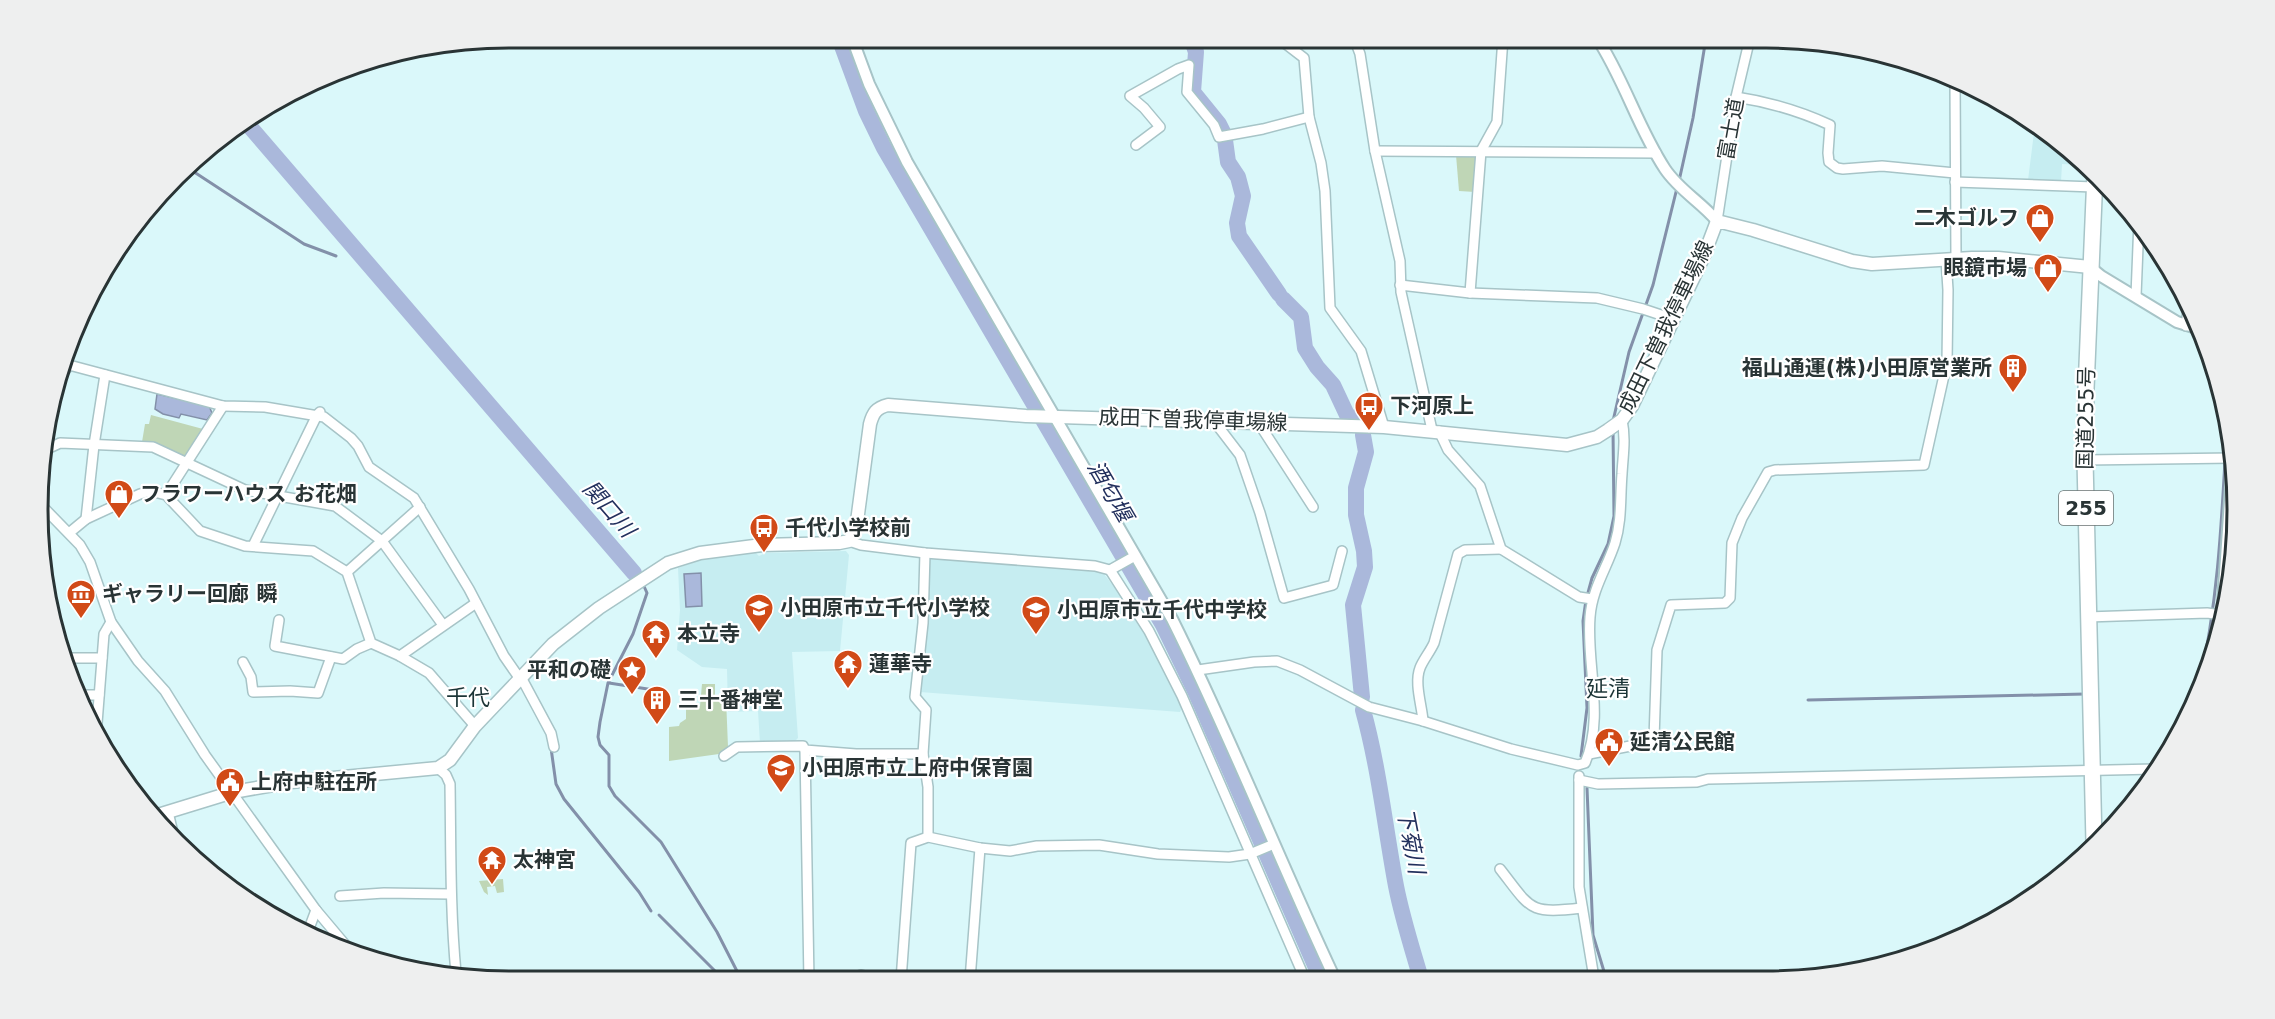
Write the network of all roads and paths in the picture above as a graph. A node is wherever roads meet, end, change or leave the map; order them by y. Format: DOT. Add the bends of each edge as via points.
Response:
graph roads {
  1 [pos="856,48"];
  2 [pos="1291,48"];
  3 [pos="1358,48"];
  4 [pos="1502,48"];
  5 [pos="1602,48"];
  6 [pos="1748,48"];
  7 [pos="1955,89"];
  8 [pos="1736,97"];
  9 [pos="1309,117"];
  10 [pos="1136,145"];
  11 [pos="1481,151"];
  12 [pos="1375,152"];
  13 [pos="1656,153"];
  14 [pos="1955,178"];
  15 [pos="2089,180"];
  16 [pos="2094,185"];
  17 [pos="1717,221"];
  18 [pos="2138,238"];
  19 [pos="1951,259"];
  20 [pos="2090,267"];
  21 [pos="1400,285"];
  22 [pos="1470,293"];
  23 [pos="2136,296"];
  24 [pos="1673,319"];
  25 [pos="2187,321"];
  26 [pos="2186,326"];
  27 [pos="2189,327"];
  28 [pos="71,365"];
  29 [pos="105,375"];
  30 [pos="223,406"];
  31 [pos="319,413"];
  32 [pos="1054,416"];
  33 [pos="1622,420"];
  34 [pos="1214,421"];
  35 [pos="1258,422"];
  36 [pos="1384,427"];
  37 [pos="1435,431"];
  38 [pos="94,445"];
  39 [pos="52,447"];
  40 [pos="2224,458"];
  41 [pos="2085,460"];
  42 [pos="187,463"];
  43 [pos="2226,492"];
  44 [pos="166,495"];
  45 [pos="278,496"];
  46 [pos="420,507"];
  47 [pos="1313,507"];
  48 [pos="48,512"];
  49 [pos="86,519"];
  50 [pos="69,533"];
  51 [pos="382,541"];
  52 [pos="849,541"];
  53 [pos="253,546"];
  54 [pos="1501,549"];
  55 [pos="1342,552"];
  56 [pos="926,553"];
  57 [pos="1135,555"];
  58 [pos="1113,568"];
  59 [pos="347,572"];
  60 [pos="1588,598"];
  61 [pos="2218,599"];
  62 [pos="476,603"];
  63 [pos="2215,614"];
  64 [pos="2087,617"];
  65 [pos="279,620"];
  66 [pos="111,622"];
  67 [pos="443,625"];
  68 [pos="371,643"];
  69 [pos="400,656"];
  70 [pos="331,657"];
  71 [pos="72,658"];
  72 [pos="102,658"];
  73 [pos="243,662"];
  74 [pos="1198,670"];
  75 [pos="520,678"];
  76 [pos="87,695"];
  77 [pos="99,695"];
  78 [pos="97,717"];
  79 [pos="1423,721"];
  80 [pos="475,726"];
  81 [pos="554,747"];
  82 [pos="805,750"];
  83 [pos="923,754"];
  84 [pos="1589,754"];
  85 [pos="723,756"];
  86 [pos="1578,765"];
  87 [pos="438,768"];
  88 [pos="2147,769"];
  89 [pos="2092,770"];
  90 [pos="1579,780"];
  91 [pos="233,792"];
  92 [pos="163,814"];
  93 [pos="2094,834"];
  94 [pos="928,837"];
  95 [pos="1274,844"];
  96 [pos="980,848"];
  97 [pos="1250,854"];
  98 [pos="1500,869"];
  99 [pos="450,894"];
  100 [pos="340,896"];
  101 [pos="1582,908"];
  102 [pos="316,910"];
  103 [pos="311,926"];
  104 [pos="340,939"];
  105 [pos="456,968"];
  106 [pos="808,971"];
  107 [pos="901,971"];
  108 [pos="971,971"];
  109 [pos="1301,971"];
  110 [pos="1331,971"];
  111 [pos="1593,971"];
  1 -- 32 [label="street" via="907,162"];
  2 -- 9 [label="street" via="1304,58"];
  3 -- 12 [label="street"];
  4 -- 11 [label="street" via="1497,122"];
  5 -- 13 [label="street"];
  6 -- 8 [label="street, 富士道"];
  7 -- 14 [label="street"];
  8 -- 14 [label="street" via="1778,105 1830,125 1829,162 1837,168 1882,166"];
  8 -- 17 [label="street, 富士道"];
  9 -- 10 [label="street" via="1219,137 1187,92 1189,66 1130,96 1160,127"];
  9 -- 36 [label="street" via="1325,190 1330,308 1361,351"];
  11 -- 12 [label="street"];
  11 -- 13 [label="street"];
  11 -- 22 [label="street"];
  12 -- 21 [label="street" via="1400,261"];
  13 -- 17 [label="street" via="1678,186"];
  14 -- 15 [label="street"];
  14 -- 19 [label="street"];
  16 -- 20 [label="highway, 国道255号 / 255"];
  17 -- 19 [label="main road, 成田下曽我停車場線" via="1851,261 1884,265"];
  17 -- 24 [label="main road, 成田下曽我停車場線"];
  18 -- 23 [label="street"];
  19 -- 20 [label="main road, 成田下曽我停車場線" via="1998,258"];
  19 -- 84 [label="street" via="1947,362 1924,465 1768,472 1732,543 1730,598 1725,603 1671,605 1657,650 1654,739"];
  20 -- 23 [label="street"];
  20 -- 41 [label="highway, 国道255号 / 255"];
  21 -- 22 [label="street"];
  21 -- 37 [label="street"];
  22 -- 24 [label="street" via="1597,298"];
  23 -- 26 [label="street"];
  24 -- 33 [label="main road, 成田下曽我停車場線"];
  25 -- 26 [label="street"];
  26 -- 27 [label="street"];
  28 -- 29 [label="street"];
  29 -- 30 [label="street"];
  29 -- 38 [label="street"];
  30 -- 31 [label="street"];
  30 -- 42 [label="street"];
  31 -- 45 [label="street"];
  31 -- 46 [label="street" via="351,438 369,467 414,498"];
  32 -- 34 [label="main road, 成田下曽我停車場線"];
  32 -- 52 [label="main road, 成田下曽我停車場線" via="888,405 878,408 870,424 856,530"];
  32 -- 57 [label="street"];
  33 -- 37 [label="main road, 成田下曽我停車場線" via="1597,437 1567,445"];
  33 -- 60 [label="street" via="1626,436 1620,521 1614,546"];
  34 -- 35 [label="main road, 成田下曽我停車場線"];
  34 -- 55 [label="street" via="1239,455 1284,598 1333,585"];
  35 -- 36 [label="main road, 成田下曽我停車場線"];
  35 -- 47 [label="street"];
  36 -- 37 [label="main road, 成田下曽我停車場線"];
  37 -- 54 [label="street" via="1458,464 1480,486"];
  38 -- 39 [label="street" via="60,443"];
  38 -- 42 [label="street" via="153,447"];
  38 -- 49 [label="street"];
  40 -- 41 [label="street"];
  41 -- 64 [label="highway, 国道255号 / 255"];
  42 -- 44 [label="street"];
  42 -- 45 [label="street" via="245,490"];
  43 -- 61 [label="street"];
  44 -- 49 [label="street" via="150,491 140,494"];
  44 -- 53 [label="street" via="200,531"];
  45 -- 51 [label="street" via="335,506"];
  45 -- 53 [label="street"];
  46 -- 51 [label="street"];
  46 -- 62 [label="street"];
  48 -- 50 [label="street"];
  49 -- 50 [label="street"];
  50 -- 66 [label="street" via="90,562"];
  51 -- 59 [label="street"];
  51 -- 67 [label="street"];
  52 -- 56 [label="street"];
  52 -- 75 [label="main road" via="762,545 700,553 668,563 599,608"];
  53 -- 59 [label="street" via="313,551"];
  54 -- 60 [label="street" via="1578,597"];
  54 -- 79 [label="street" via="1465,550 1458,554 1434,643 1420,667"];
  56 -- 58 [label="street"];
  56 -- 83 [label="street" via="915,697 926,710"];
  57 -- 58 [label="street"];
  57 -- 74 [label="street"];
  58 -- 97 [label="street" via="1182,696"];
  59 -- 68 [label="street"];
  60 -- 84 [label="street" via="1594,707"];
  62 -- 67 [label="street"];
  62 -- 75 [label="street"];
  63 -- 64 [label="street"];
  64 -- 89 [label="highway, 国道255号 / 255"];
  65 -- 70 [label="street" via="275,646"];
  66 -- 72 [label="street" via="104,634"];
  66 -- 91 [label="street" via="138,662 165,691"];
  67 -- 69 [label="street"];
  68 -- 69 [label="street"];
  68 -- 70 [label="street" via="343,659"];
  69 -- 80 [label="street" via="429,673"];
  70 -- 73 [label="street" via="318,693 253,692"];
  71 -- 72 [label="street"];
  72 -- 77 [label="street"];
  74 -- 79 [label="street" via="1277,661 1369,707"];
  74 -- 95 [label="street"];
  75 -- 80 [label="main road"];
  75 -- 81 [label="street" via="551,733"];
  76 -- 77 [label="street"];
  77 -- 78 [label="street"];
  79 -- 86 [label="street"];
  80 -- 87 [label="main road" via="450,760"];
  82 -- 83 [label="street"];
  82 -- 85 [label="street" via="803,746 737,747"];
  82 -- 106 [label="street"];
  83 -- 94 [label="street" via="928,787"];
  84 -- 86 [label="street" via="1586,763"];
  86 -- 90 [label="street"];
  87 -- 91 [label="main road" via="291,782"];
  87 -- 99 [label="street" via="450,784"];
  88 -- 89 [label="street"];
  89 -- 90 [label="street" via="1598,784"];
  89 -- 93 [label="highway, 国道255号 / 255"];
  90 -- 101 [label="street"];
  91 -- 92 [label="main road"];
  91 -- 102 [label="street"];
  94 -- 96 [label="street"];
  94 -- 107 [label="street" via="911,843"];
  95 -- 97 [label="street"];
  95 -- 110 [label="street"];
  96 -- 97 [label="street" via="1010,851 1037,846 1099,845 1158,854"];
  96 -- 108 [label="street"];
  97 -- 109 [label="street"];
  98 -- 101 [label="street" via="1534,908"];
  99 -- 100 [label="street"];
  99 -- 105 [label="street"];
  101 -- 111 [label="street"];
  102 -- 103 [label="street"];
  102 -- 104 [label="street"];
}
